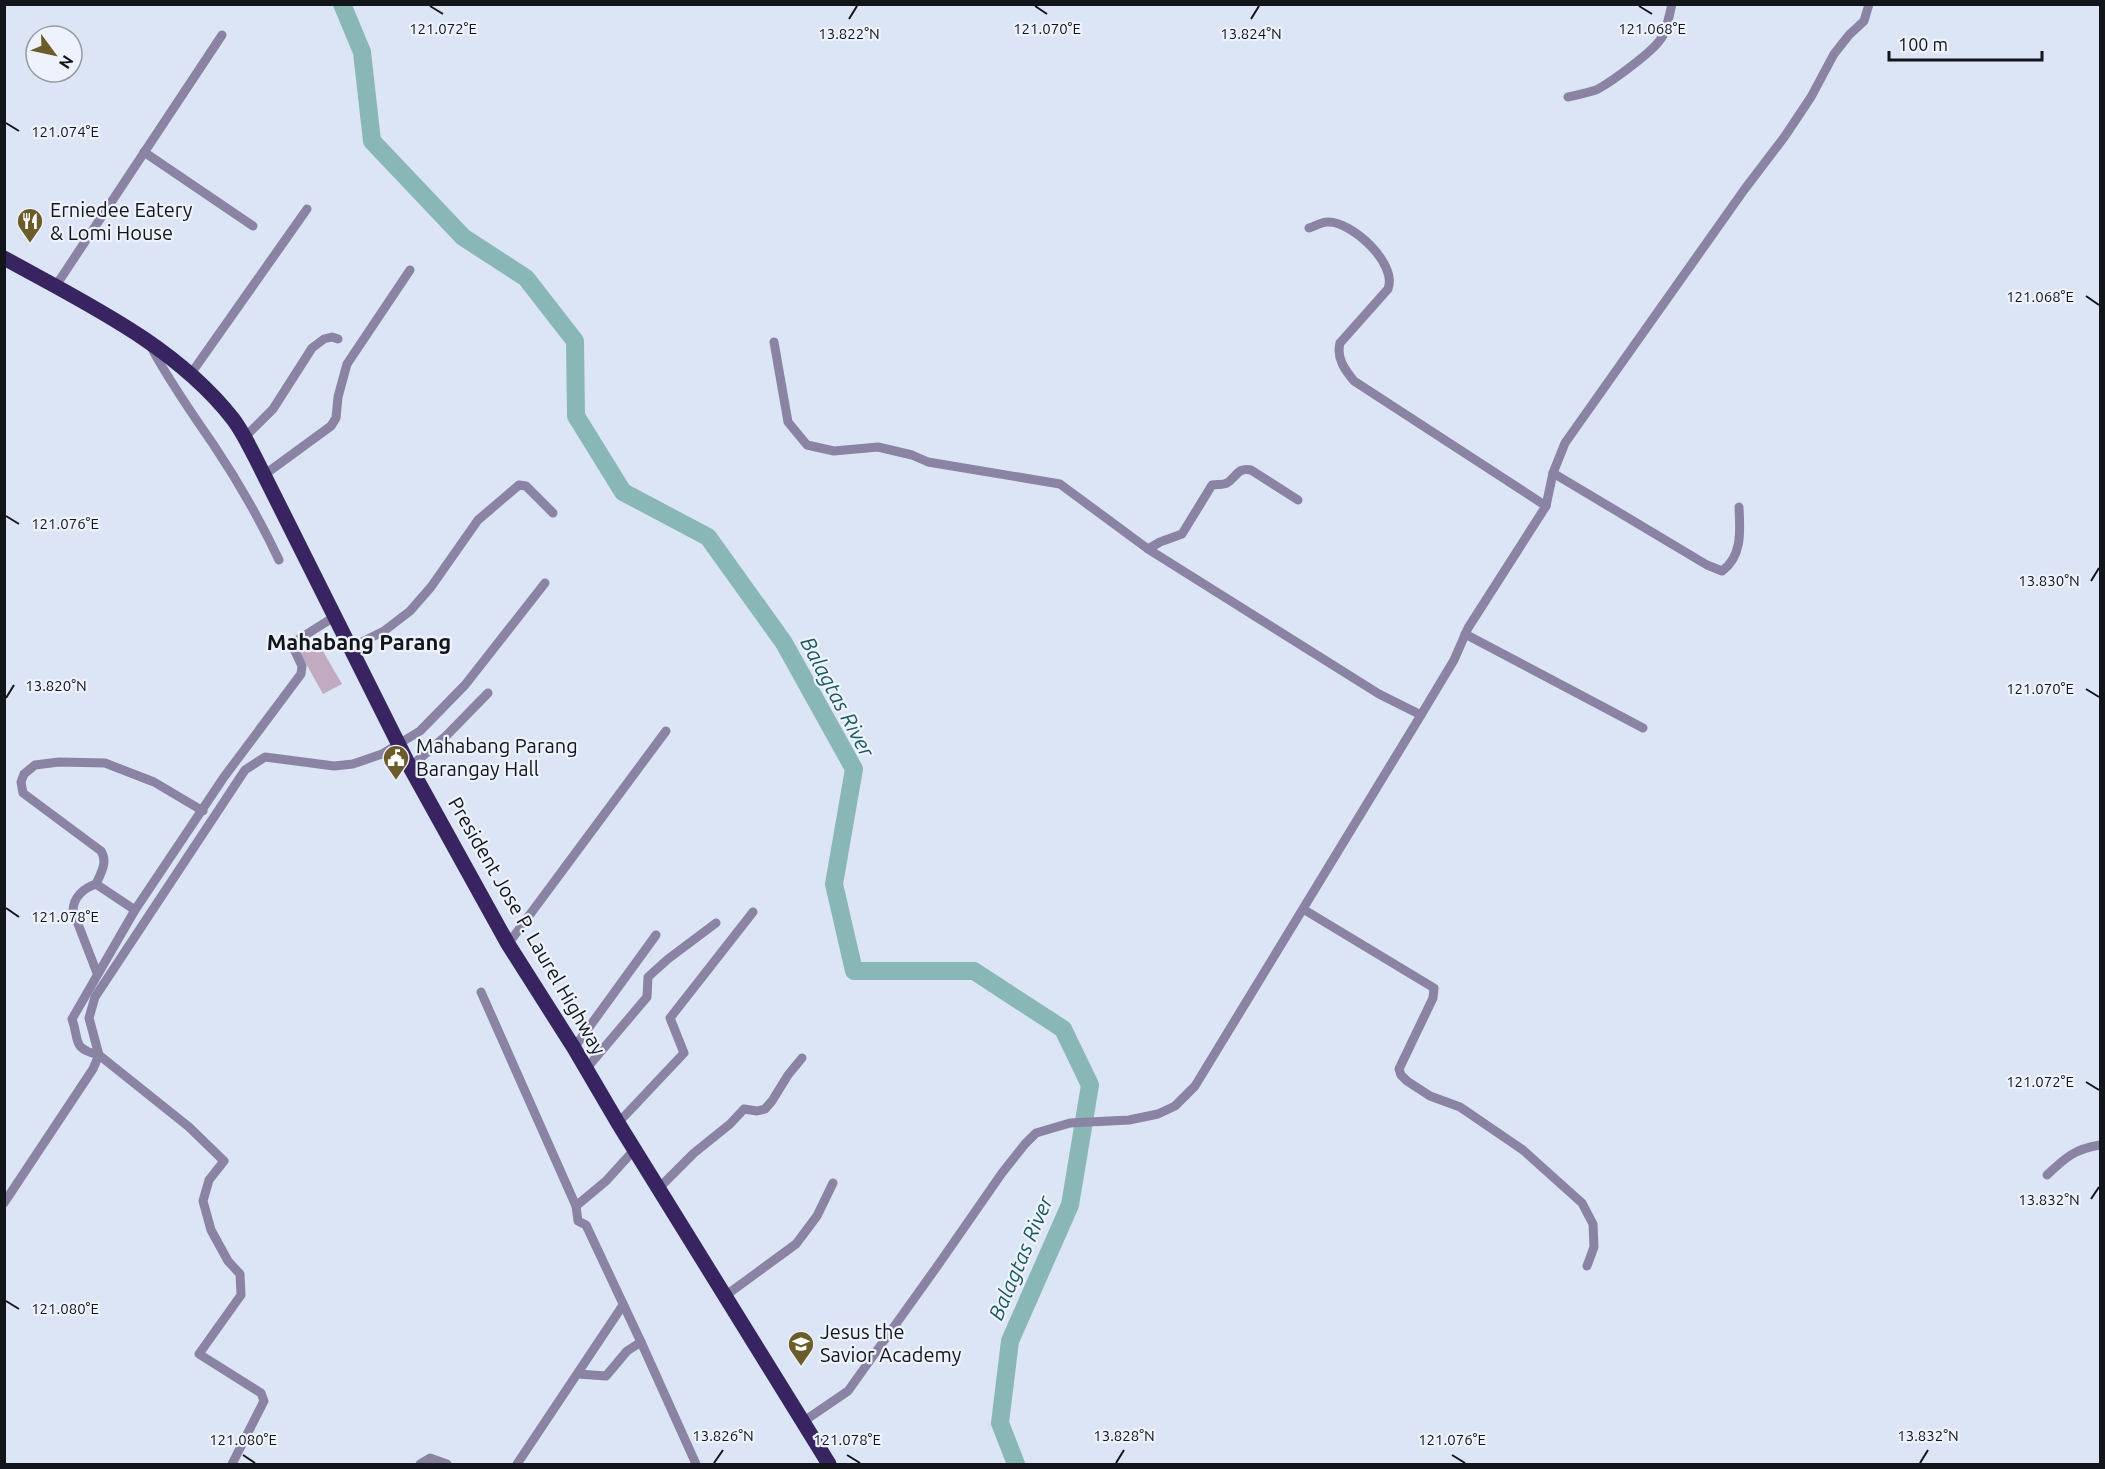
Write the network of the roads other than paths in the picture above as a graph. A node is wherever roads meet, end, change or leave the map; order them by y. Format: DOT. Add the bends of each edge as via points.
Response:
graph roads {
  1 [pos="1672,4"];
  2 [pos="1869,4"];
  3 [pos="222,35"];
  4 [pos="1568,97"];
  5 [pos="144,152"];
  6 [pos="307,209"];
  7 [pos="253,226"];
  8 [pos="1309,228"];
  9 [pos="4,258"];
  10 [pos="410,270"];
  11 [pos="55,287"];
  12 [pos="338,339"];
  13 [pos="148,341"];
  14 [pos="774,342"];
  15 [pos="190,375"];
  16 [pos="245,437"];
  17 [pos="1552,473"];
  18 [pos="264,475"];
  19 [pos="1298,500"];
  20 [pos="1546,506"];
  21 [pos="1738,507"];
  22 [pos="553,513"];
  23 [pos="1148,549"];
  24 [pos="279,560"];
  25 [pos="545,583"];
  26 [pos="334,617"];
  27 [pos="1465,634"];
  28 [pos="350,648"];
  29 [pos="488,693"];
  30 [pos="1421,716"];
  31 [pos="1643,728"];
  32 [pos="666,731"];
  33 [pos="398,744"];
  34 [pos="410,767"];
  35 [pos="202,811"];
  36 [pos="96,884"];
  37 [pos="1303,909"];
  38 [pos="135,910"];
  39 [pos="753,912"];
  40 [pos="716,923"];
  41 [pos="656,935"];
  42 [pos="508,944"];
  43 [pos="98,973"];
  44 [pos="481,992"];
  45 [pos="574,1048"];
  46 [pos="99,1055"];
  47 [pos="802,1058"];
  48 [pos="586,1069"];
  49 [pos="618,1124"];
  50 [pos="2100,1146"];
  51 [pos="635,1149"];
  52 [pos="2047,1175"];
  53 [pos="833,1184"];
  54 [pos="659,1188"];
  55 [pos="4,1203"];
  56 [pos="576,1206"];
  57 [pos="1587,1266"];
  58 [pos="726,1296"];
  59 [pos="623,1305"];
  60 [pos="641,1342"];
  61 [pos="578,1374"];
  62 [pos="804,1421"];
  63 [pos="232,1464"];
  64 [pos="420,1464"];
  65 [pos="447,1464"];
  66 [pos="517,1464"];
  67 [pos="696,1464"];
  68 [pos="829,1464"];
  1 -- 4 [label="street" via="1660,41 1612,80 1595,90"];
  2 -- 17 [label="street" via="1864,21 1834,54 1785,136 1565,443"];
  3 -- 5 [label="street"];
  5 -- 7 [label="street"];
  5 -- 11 [label="street"];
  6 -- 15 [label="street"];
  8 -- 20 [label="street" via="1337,223 1372,246 1387,264 1388,289 1338,350 1354,381"];
  9 -- 11 [label="highway, President Jose P. Laurel Highway"];
  10 -- 18 [label="street" via="347,364 331,426"];
  11 -- 13 [label="highway, President Jose P. Laurel Highway"];
  12 -- 16 [label="street" via="324,339 312,348 273,409"];
  13 -- 15 [label="highway, President Jose P. Laurel Highway"];
  13 -- 24 [label="street" via="174,389 239,485"];
  14 -- 23 [label="street" via="788,422 807,445 834,451 878,447 928,462 1060,484"];
  15 -- 16 [label="highway, President Jose P. Laurel Highway"];
  16 -- 18 [label="highway, President Jose P. Laurel Highway"];
  17 -- 20 [label="street"];
  17 -- 21 [label="street" via="1722,571 1734,557 1739,541"];
  18 -- 26 [label="highway, President Jose P. Laurel Highway"];
  19 -- 23 [label="street" via="1251,470 1239,470 1225,484 1212,485 1182,534"];
  20 -- 27 [label="street"];
  22 -- 28 [label="street" via="526,486 519,485 478,520 410,611 384,631"];
  23 -- 30 [label="street" via="1379,694"];
  25 -- 33 [label="street" via="465,685 420,731"];
  26 -- 28 [label="highway, President Jose P. Laurel Highway"];
  26 -- 35 [label="street" via="299,639 294,649 302,666 301,674"];
  27 -- 30 [label="street"];
  27 -- 31 [label="street"];
  28 -- 33 [label="highway, President Jose P. Laurel Highway"];
  29 -- 34 [label="street"];
  30 -- 37 [label="street"];
  32 -- 42 [label="street"];
  33 -- 34 [label="highway, President Jose P. Laurel Highway"];
  33 -- 46 [label="street" via="353,765 265,757 245,770 95,997 90,1018"];
  34 -- 42 [label="highway, President Jose P. Laurel Highway"];
  35 -- 36 [label="street" via="154,782 105,763 59,762 29,769 21,782 23,793 105,856"];
  35 -- 38 [label="street"];
  36 -- 38 [label="street"];
  36 -- 43 [label="street" via="78,896 73,911"];
  37 -- 57 [label="street" via="1434,988 1433,998 1399,1069 1401,1076 1430,1096 1460,1107 1523,1150 1582,1203 1593,1224 1594,1247"];
  37 -- 62 [label="street" via="1195,1086 1175,1106 1158,1114 1129,1120 1071,1122 1036,1133 1002,1173 848,1391"];
  38 -- 43 [label="street"];
  39 -- 49 [label="street" via="670,1018 684,1053"];
  40 -- 48 [label="street" via="648,977 647,997"];
  41 -- 45 [label="street"];
  42 -- 45 [label="highway, President Jose P. Laurel Highway"];
  43 -- 46 [label="street" via="72,1019 76,1042 87,1052"];
  44 -- 56 [label="street"];
  45 -- 48 [label="highway, President Jose P. Laurel Highway"];
  46 -- 55 [label="street"];
  46 -- 63 [label="street" via="189,1127 224,1161 209,1179 203,1201 211,1230 240,1274 241,1295 199,1354 261,1393 264,1401"];
  47 -- 54 [label="street" via="765,1109 744,1109"];
  48 -- 49 [label="highway, President Jose P. Laurel Highway"];
  49 -- 51 [label="highway, President Jose P. Laurel Highway"];
  50 -- 52 [label="street" via="2067,1156"];
  51 -- 54 [label="highway, President Jose P. Laurel Highway"];
  51 -- 56 [label="street"];
  53 -- 58 [label="street" via="817,1216 796,1244"];
  54 -- 58 [label="highway, President Jose P. Laurel Highway"];
  56 -- 59 [label="street" via="578,1221 586,1225"];
  58 -- 62 [label="highway, President Jose P. Laurel Highway"];
  59 -- 60 [label="street"];
  59 -- 61 [label="street"];
  60 -- 61 [label="street" via="627,1351 606,1376"];
  60 -- 67 [label="street"];
  61 -- 66 [label="street"];
  62 -- 68 [label="highway, President Jose P. Laurel Highway"];
  64 -- 65 [label="street" via="430,1458"];
}
